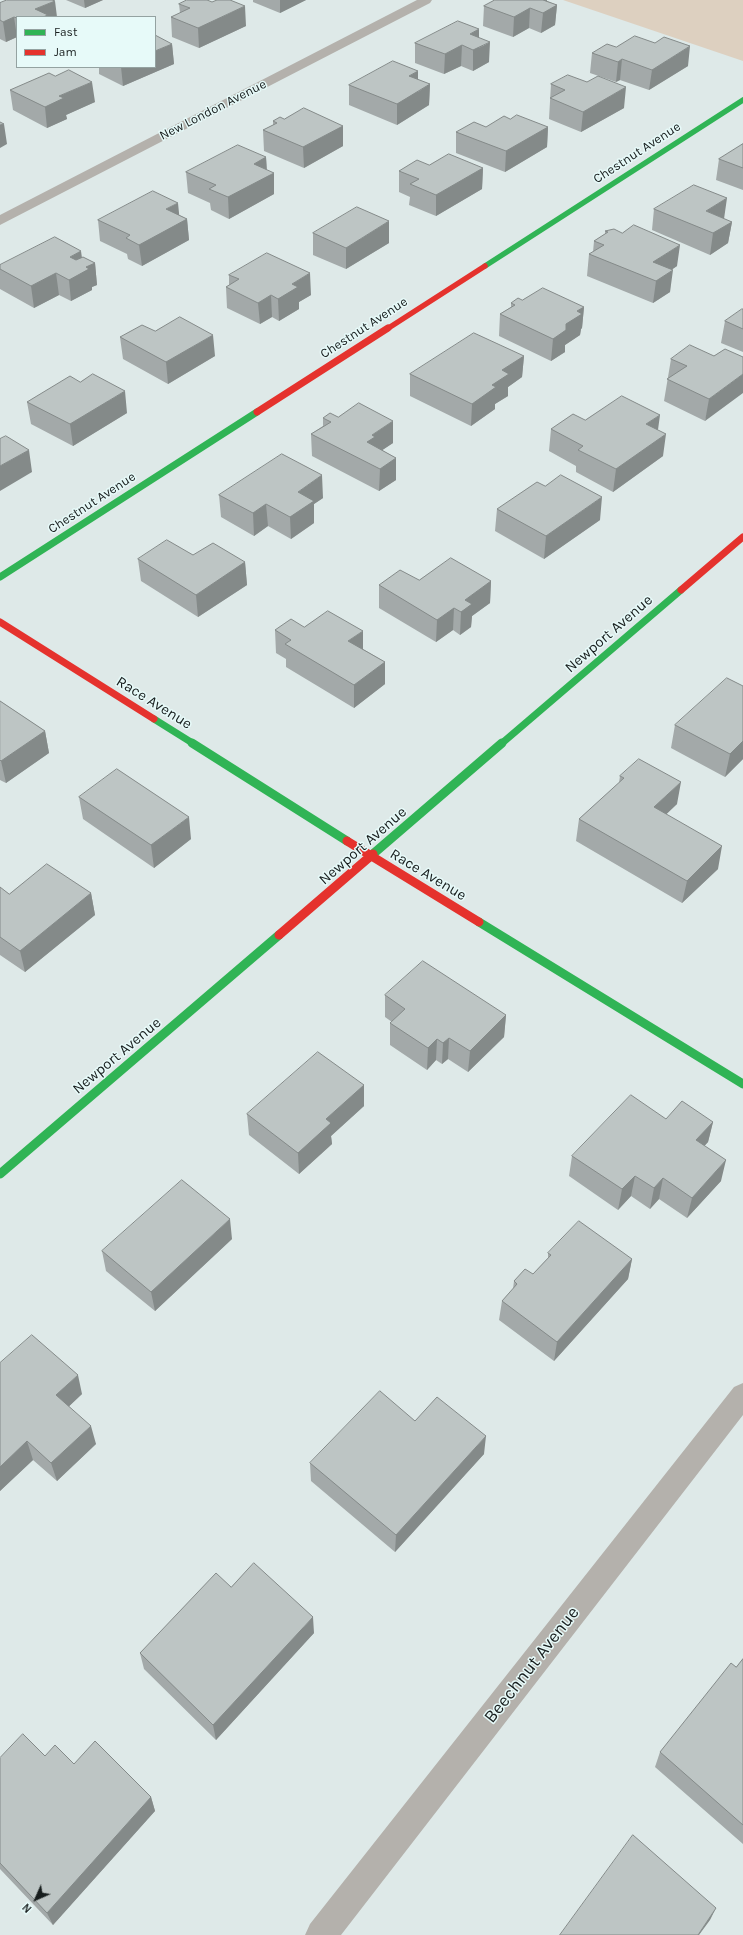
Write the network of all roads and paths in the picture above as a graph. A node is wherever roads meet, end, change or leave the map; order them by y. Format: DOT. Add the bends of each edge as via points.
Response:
graph roads {
  1 [pos="426,0"];
  2 [pos="743,100"];
  3 [pos="0,221"];
  4 [pos="743,537"];
  5 [pos="0,577"];
  6 [pos="0,622"];
  7 [pos="372,857"];
  8 [pos="743,1084"];
  9 [pos="0,1174"];
  10 [pos="743,1395"];
  11 [pos="321,1935"];
  1 -- 3 [label="street, New London Avenue"];
  2 -- 5 [label="street, Chestnut Avenue"];
  4 -- 7 [label="street, Newport Avenue"];
  6 -- 7 [label="street, Race Avenue"];
  7 -- 8 [label="street, Race Avenue"];
  7 -- 9 [label="street, Newport Avenue"];
  10 -- 11 [label="street, Beechnut Avenue"];
}
